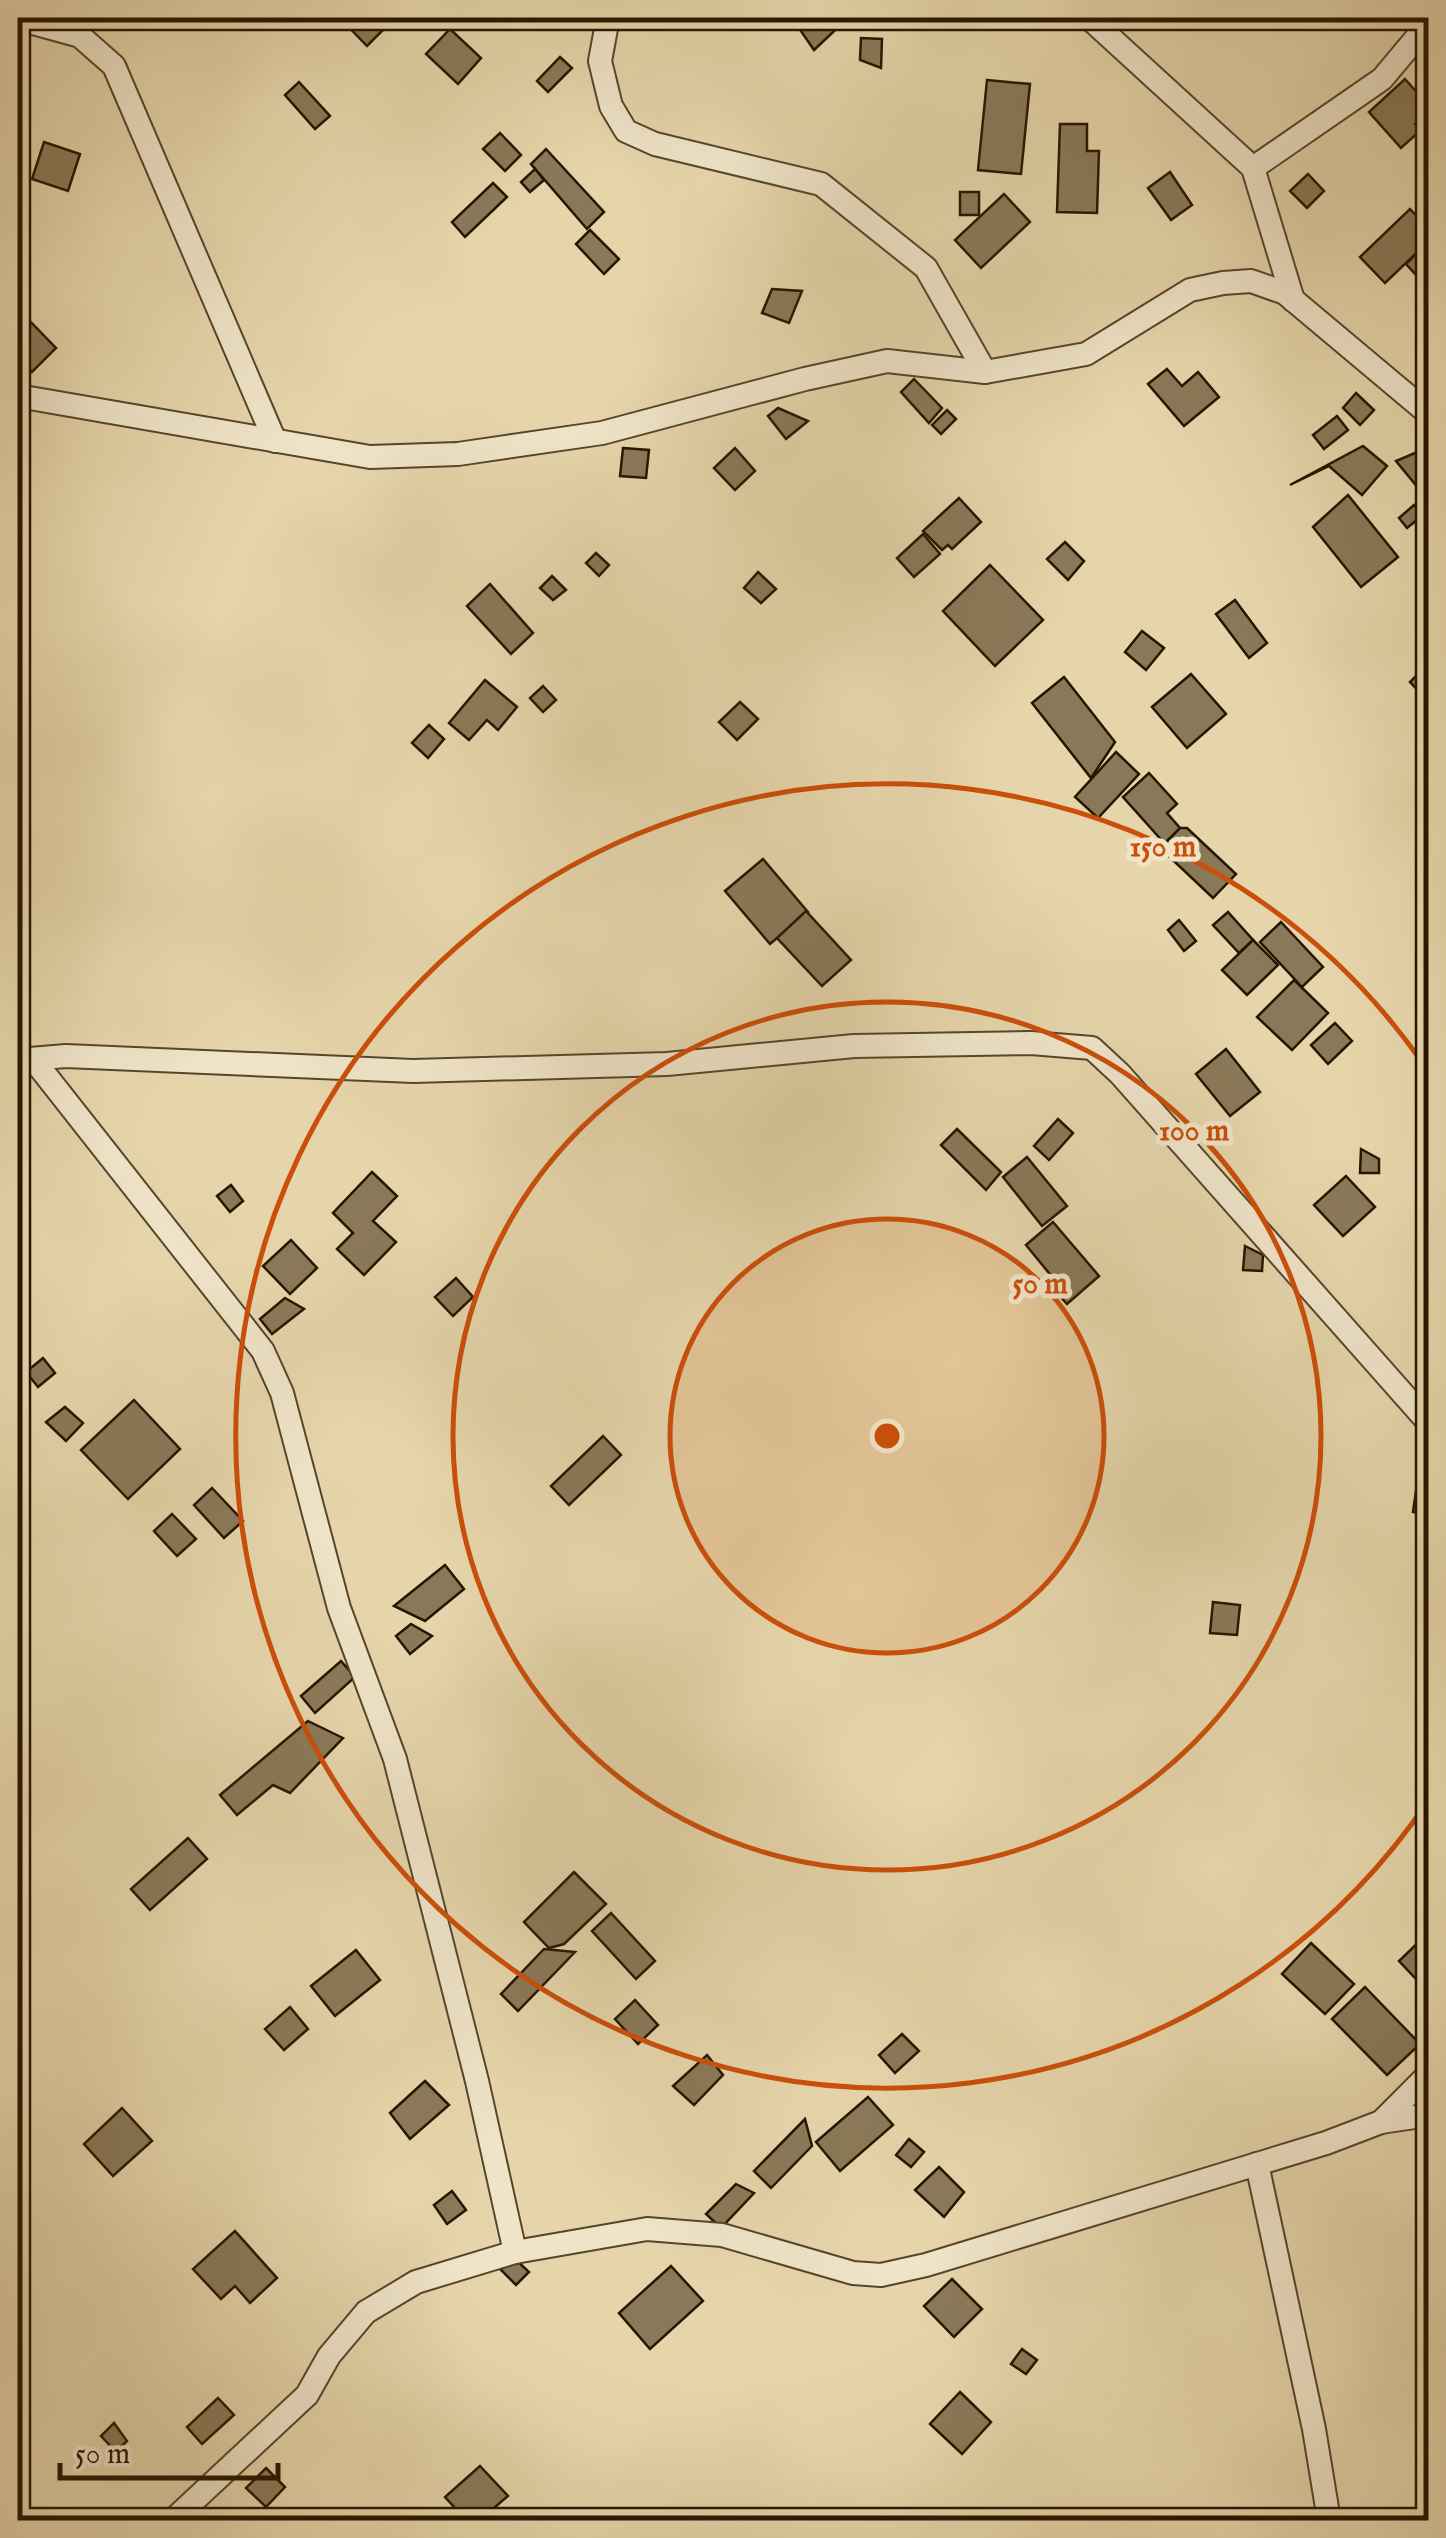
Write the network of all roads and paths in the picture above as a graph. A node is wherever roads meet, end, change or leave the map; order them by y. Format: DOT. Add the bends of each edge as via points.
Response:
graph roads {
  1 [pos="608,18"];
  2 [pos="1089,18"];
  3 [pos="18,20"];
  4 [pos="1428,24"];
  5 [pos="74,27"];
  6 [pos="1253,168"];
  7 [pos="1293,300"];
  8 [pos="985,372"];
  9 [pos="18,396"];
  10 [pos="1428,413"];
  11 [pos="275,441"];
  12 [pos="25,1059"];
  13 [pos="1428,1422"];
  14 [pos="1428,2075"];
  15 [pos="1428,2115"];
  16 [pos="1382,2122"];
  17 [pos="1257,2164"];
  18 [pos="515,2252"];
  19 [pos="173,2520"];
  20 [pos="1329,2520"];
  1 -- 8 [label="street" via="600,62 626,130 654,144 822,184 926,268"];
  2 -- 6 [label="street"];
  3 -- 5 [label="street"];
  4 -- 6 [label="street" via="1382,79"];
  5 -- 11 [label="street" via="114,66"];
  6 -- 7 [label="street"];
  7 -- 8 [label="street" via="1251,282 1190,290 1086,354"];
  7 -- 10 [label="street"];
  8 -- 11 [label="street" via="887,361 602,434 458,454 370,457"];
  9 -- 11 [label="street"];
  12 -- 13 [label="street" via="413,1071 667,1064 854,1046 1092,1048"];
  12 -- 18 [label="street" via="264,1351 282,1393 339,1608 395,1759"];
  14 -- 16 [label="street"];
  15 -- 16 [label="street"];
  16 -- 17 [label="street"];
  17 -- 18 [label="street" via="882,2275 722,2235 647,2229"];
  17 -- 20 [label="street"];
  18 -- 19 [label="street" via="416,2282 366,2312 307,2395"];
}
